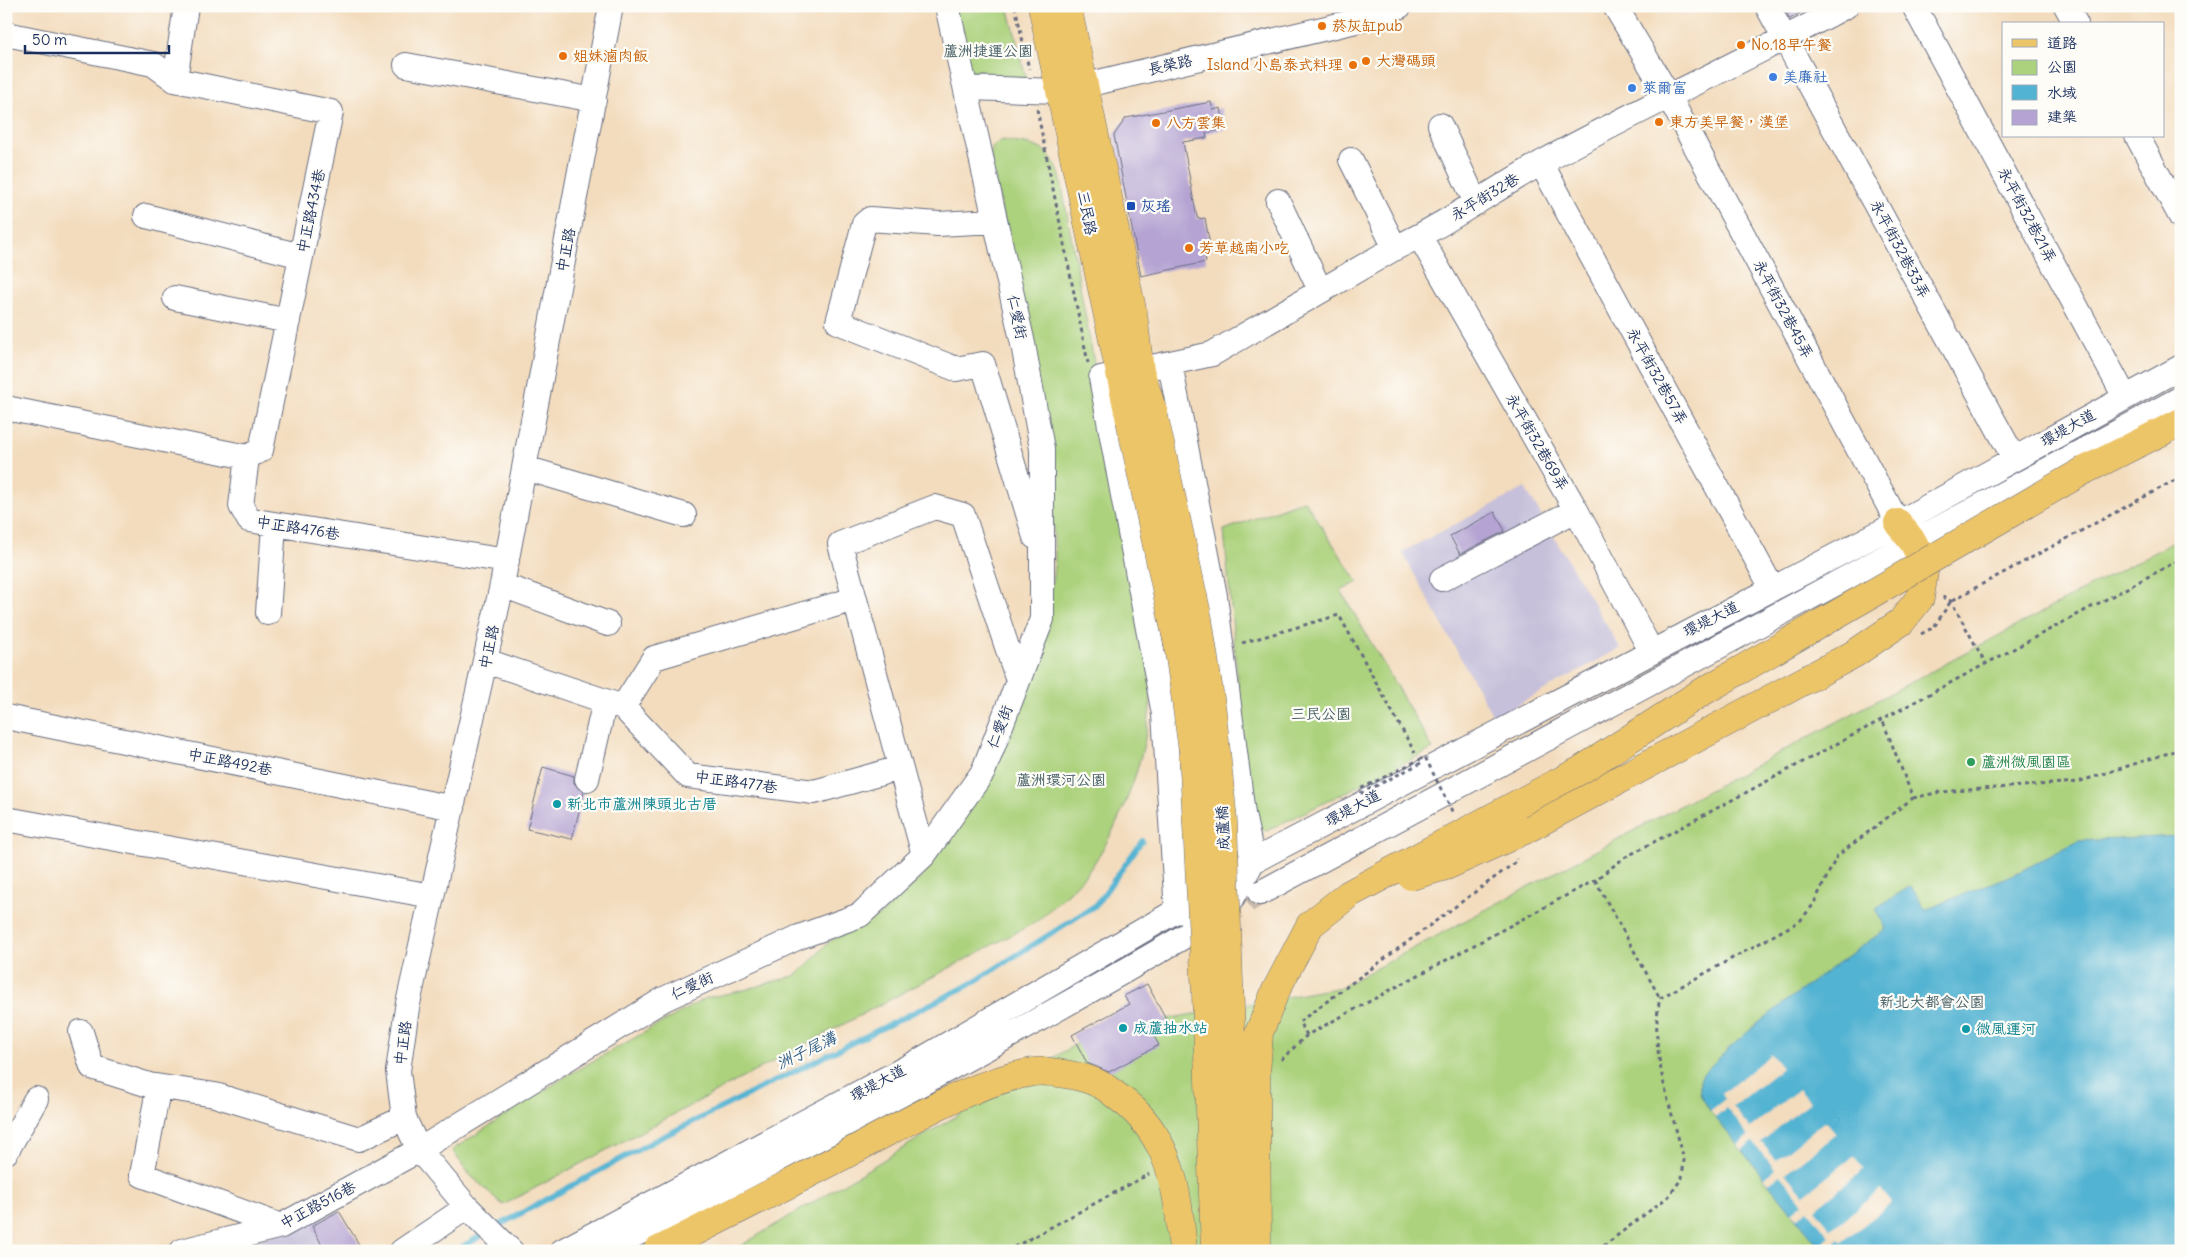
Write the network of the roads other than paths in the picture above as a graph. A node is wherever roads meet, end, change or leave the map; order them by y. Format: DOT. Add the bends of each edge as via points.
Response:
graph roads {
  1 [pos="186,6"];
  2 [pos="611,6"];
  3 [pos="947,6"];
  4 [pos="1042,6"];
  5 [pos="1067,6"];
  6 [pos="1400,6"];
  7 [pos="1615,6"];
  8 [pos="1767,6"];
  9 [pos="1846,6"];
  10 [pos="1914,6"];
  11 [pos="2066,6"];
  12 [pos="2075,22"];
  13 [pos="6,34"];
  14 [pos="1786,39"];
  15 [pos="406,66"];
  16 [pos="175,80"];
  17 [pos="966,88"];
  18 [pos="1072,88"];
  19 [pos="1668,95"];
  20 [pos="594,100"];
  21 [pos="1440,125"];
  22 [pos="2138,138"];
  23 [pos="1351,160"];
  24 [pos="1542,163"];
  25 [pos="1278,201"];
  26 [pos="1476,202"];
  27 [pos="146,216"];
  28 [pos="2181,217"];
  29 [pos="995,221"];
  30 [pos="1420,237"];
  31 [pos="1395,248"];
  32 [pos="302,256"];
  33 [pos="1320,290"];
  34 [pos="174,298"];
  35 [pos="288,321"];
  36 [pos="1170,364"];
  37 [pos="2181,367"];
  38 [pos="1130,373"];
  39 [pos="2125,397"];
  40 [pos="2181,398"];
  41 [pos="6,408"];
  42 [pos="1141,416"];
  43 [pos="2181,422"];
  44 [pos="247,457"];
  45 [pos="2014,458"];
  46 [pos="525,468"];
  47 [pos="1576,510"];
  48 [pos="684,515"];
  49 [pos="274,525"];
  50 [pos="1906,532"];
  51 [pos="507,561"];
  52 [pos="1043,566"];
  53 [pos="1442,580"];
  54 [pos="502,585"];
  55 [pos="1772,588"];
  56 [pos="855,599"];
  57 [pos="268,613"];
  58 [pos="608,624"];
  59 [pos="1651,651"];
  60 [pos="486,661"];
  61 [pos="1018,680"];
  62 [pos="614,704"];
  63 [pos="6,717"];
  64 [pos="900,768"];
  65 [pos="587,779"];
  66 [pos="453,808"];
  67 [pos="6,819"];
  68 [pos="924,855"];
  69 [pos="1246,865"];
  70 [pos="1260,893"];
  71 [pos="1350,894"];
  72 [pos="432,896"];
  73 [pos="1183,908"];
  74 [pos="1190,934"];
  75 [pos="81,1032"];
  76 [pos="36,1099"];
  77 [pos="156,1101"];
  78 [pos="404,1118"];
  79 [pos="419,1150"];
  80 [pos="6,1152"];
  81 [pos="467,1207"];
  82 [pos="280,1226"];
  83 [pos="497,1237"];
  84 [pos="182,1251"];
  85 [pos="402,1251"];
  86 [pos="562,1251"];
  87 [pos="604,1251"];
  88 [pos="657,1251"];
  89 [pos="1184,1251"];
  90 [pos="1215,1251"];
  91 [pos="1239,1251"];
  92 [pos="1257,1251"];
  1 -- 16 [label="street"];
  2 -- 20 [label="street, 中正路"];
  3 -- 17 [label="street, 仁愛街"];
  4 -- 18 [label="main road, 三民路"];
  5 -- 18 [label="main road, 三民路"];
  6 -- 18 [label="street, 長榮路" via="1381,15"];
  7 -- 19 [label="street, 永平街32巷45弄"];
  8 -- 14 [label="street, 永平街32巷33弄"];
  9 -- 14 [label="street, 永平街32巷"];
  10 -- 39 [label="street, 永平街32巷21弄"];
  11 -- 12 [label="street"];
  13 -- 16 [label="street" via="153,64"];
  14 -- 19 [label="street, 永平街32巷"];
  14 -- 45 [label="street, 永平街32巷33弄"];
  15 -- 20 [label="street"];
  16 -- 32 [label="street, 中正路434巷" via="331,112"];
  17 -- 18 [label="street, 長榮路"];
  17 -- 29 [label="street, 仁愛街"];
  18 -- 38 [label="main road, 三民路" via="1133,314"];
  19 -- 24 [label="street, 永平街32巷"];
  19 -- 50 [label="street, 永平街32巷45弄"];
  20 -- 46 [label="street, 中正路"];
  21 -- 26 [label="street"];
  22 -- 28 [label="street"];
  23 -- 31 [label="street"];
  24 -- 26 [label="street, 永平街32巷"];
  24 -- 55 [label="street, 永平街32巷57弄"];
  25 -- 33 [label="street"];
  26 -- 30 [label="street, 永平街32巷"];
  27 -- 32 [label="street"];
  29 -- 52 [label="street, 仁愛街" via="1023,344 1042,449"];
  29 -- 52 [label="street" via="938,224 870,219 864,224 838,322 956,370 983,364"];
  30 -- 31 [label="street, 永平街32巷"];
  30 -- 47 [label="street, 永平街32巷69弄"];
  31 -- 33 [label="street, 永平街32巷"];
  32 -- 35 [label="street, 中正路434巷"];
  33 -- 36 [label="street, 永平街32巷" via="1212,354"];
  34 -- 35 [label="street"];
  35 -- 44 [label="street, 中正路434巷" via="261,450"];
  36 -- 38 [label="street, 永平街32巷"];
  36 -- 69 [label="street" via="1216,596 1243,814"];
  37 -- 39 [label="street, 環堤大道"];
  38 -- 42 [label="main road, 三民路"];
  38 -- 73 [label="street, 永平街32巷" via="1101,378 1164,714"];
  39 -- 45 [label="street, 環堤大道"];
  40 -- 50 [label="street, 環堤大道"];
  41 -- 44 [label="street"];
  42 -- 90 [label="main road, 成蘆橋, bridge" via="1194,752"];
  42 -- 91 [label="main road, 成蘆橋, bridge" via="1198,619 1212,712 1223,820"];
  43 -- 71 [label="main road, bridge" via="2085,470 1699,694 1581,770"];
  44 -- 49 [label="street, 中正路476巷" via="242,506 249,520"];
  45 -- 50 [label="street, 環堤大道"];
  46 -- 48 [label="street"];
  46 -- 51 [label="street, 中正路"];
  47 -- 53 [label="street"];
  47 -- 59 [label="street, 永平街32巷69弄"];
  49 -- 51 [label="street, 中正路476巷"];
  49 -- 57 [label="street"];
  50 -- 55 [label="street, 環堤大道"];
  50 -- 70 [label="street, 環堤大道"];
  50 -- 71 [label="main road, bridge" via="1925,565 1920,598 1901,622 1854,654 1525,830 1446,866"];
  51 -- 54 [label="street, 中正路"];
  52 -- 61 [label="street, 仁愛街" via="1042,619"];
  54 -- 58 [label="street"];
  54 -- 60 [label="street, 中正路"];
  55 -- 59 [label="street, 環堤大道"];
  56 -- 61 [label="street" via="840,544 935,507 963,515"];
  56 -- 62 [label="street" via="654,658"];
  56 -- 64 [label="street"];
  59 -- 69 [label="street, 環堤大道"];
  60 -- 62 [label="street, 中正路477巷"];
  60 -- 66 [label="street, 中正路"];
  61 -- 68 [label="street, 仁愛街" via="983,772"];
  62 -- 64 [label="street, 中正路477巷" via="688,776 814,792"];
  62 -- 65 [label="street"];
  63 -- 66 [label="street, 中正路492巷"];
  64 -- 68 [label="street"];
  66 -- 72 [label="street, 中正路"];
  67 -- 72 [label="street"];
  68 -- 79 [label="street, 仁愛街" via="860,915 799,937 664,999"];
  69 -- 73 [label="street" via="1222,917"];
  71 -- 92 [label="main road, bridge" via="1310,925 1275,992 1259,1033 1256,1073"];
  72 -- 78 [label="street, 中正路" via="407,1008 398,1071"];
  73 -- 86 [label="street, 環堤大道" via="917,1062"];
  74 -- 87 [label="street, 環堤大道" via="922,1085"];
  75 -- 78 [label="street" via="92,1067 149,1085 215,1094 360,1139"];
  76 -- 80 [label="street"];
  77 -- 82 [label="street" via="142,1175"];
  78 -- 79 [label="street, 中正路"];
  79 -- 81 [label="street, 中正路"];
  79 -- 82 [label="street, 中正路516巷"];
  81 -- 83 [label="street, 中正路"];
  81 -- 85 [label="street"];
  82 -- 84 [label="street, 中正路516巷"];
  88 -- 89 [label="main road, bridge" via="953,1097 1034,1072 1063,1074 1098,1083 1145,1120 1174,1178"];
}
